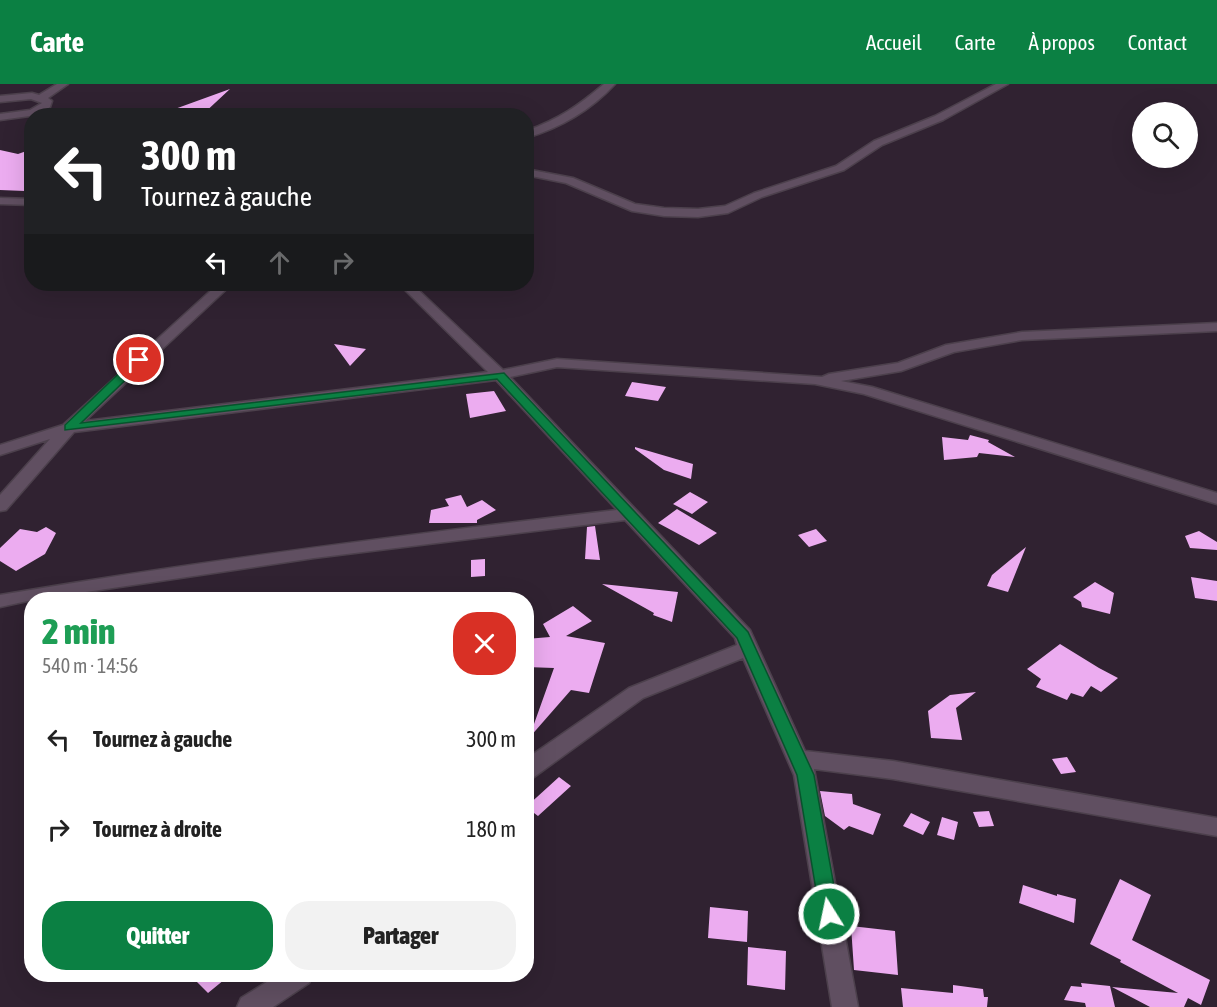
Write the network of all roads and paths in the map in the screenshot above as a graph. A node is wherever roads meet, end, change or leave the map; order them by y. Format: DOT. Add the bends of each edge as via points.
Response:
graph roads {
  1 [pos="63,84"];
  2 [pos="610,84"];
  3 [pos="1003,84"];
  4 [pos="41,98"];
  5 [pos="0,99"];
  6 [pos="43,108"];
  7 [pos="24,115"];
  8 [pos="0,118"];
  9 [pos="534,132"];
  10 [pos="534,173"];
  11 [pos="0,201"];
  12 [pos="24,202"];
  13 [pos="217,291"];
  14 [pos="412,291"];
  15 [pos="1217,327"];
  16 [pos="500,375"];
  17 [pos="815,380"];
  18 [pos="69,428"];
  19 [pos="0,450"];
  20 [pos="1217,499"];
  21 [pos="0,506"];
  22 [pos="630,514"];
  23 [pos="49,592"];
  24 [pos="24,597"];
  25 [pos="0,601"];
  26 [pos="749,648"];
  27 [pos="799,759"];
  28 [pos="534,764"];
  29 [pos="1217,827"];
  30 [pos="289,982"];
  31 [pos="250,1007"];
  32 [pos="845,1007"];
  1 -- 4 [label="street"];
  2 -- 9 [label="street" via="580,110"];
  3 -- 10 [label="street" via="939,118 878,143 840,168 728,209 698,213 632,207 569,180"];
  4 -- 5 [label="street"];
  4 -- 6 [label="street" via="47,101"];
  7 -- 8 [label="street"];
  11 -- 12 [label="street"];
  13 -- 18 [label="street"];
  14 -- 16 [label="street"];
  15 -- 17 [label="street" via="1022,336 951,348 901,368"];
  16 -- 17 [label="street" via="557,363"];
  16 -- 18 [label="street"];
  16 -- 22 [label="street"];
  17 -- 20 [label="street" via="867,390"];
  18 -- 19 [label="street"];
  18 -- 21 [label="street"];
  22 -- 23 [label="street" via="125,578"];
  22 -- 26 [label="street" via="743,635"];
  24 -- 25 [label="street"];
  26 -- 27 [label="street"];
  26 -- 28 [label="street" via="636,693"];
  27 -- 29 [label="street" via="893,770"];
  27 -- 32 [label="street" via="806,775"];
  30 -- 31 [label="street"];
}
